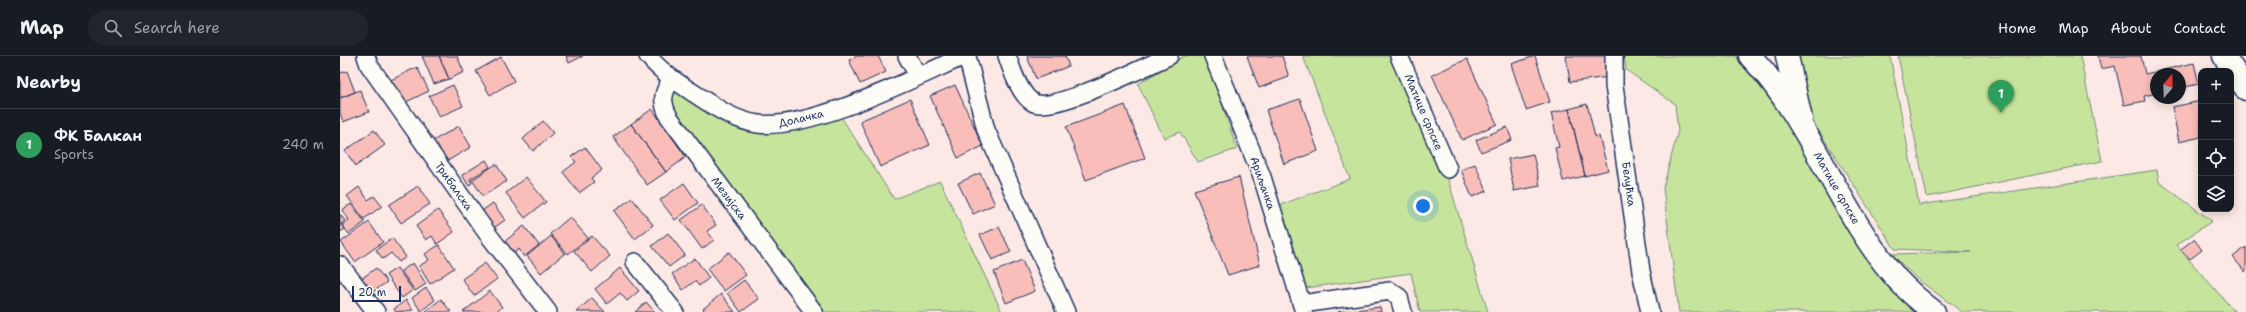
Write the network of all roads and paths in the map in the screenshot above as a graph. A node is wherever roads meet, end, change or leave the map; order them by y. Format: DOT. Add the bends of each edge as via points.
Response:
graph roads {
  1 [pos="366,56"];
  2 [pos="648,56"];
  3 [pos="908,56"];
  4 [pos="965,56"];
  5 [pos="1007,56"];
  6 [pos="1169,56"];
  7 [pos="1213,56"];
  8 [pos="1399,56"];
  9 [pos="1614,56"];
  10 [pos="1787,56"];
  11 [pos="2224,56"];
  12 [pos="1761,60"];
  13 [pos="918,76"];
  14 [pos="672,79"];
  15 [pos="2246,89"];
  16 [pos="1803,128"];
  17 [pos="1448,169"];
  18 [pos="635,262"];
  19 [pos="340,265"];
  20 [pos="1303,308"];
  21 [pos="376,312"];
  22 [pos="548,312"];
  23 [pos="675,312"];
  24 [pos="814,312"];
  25 [pos="1066,312"];
  26 [pos="1403,312"];
  27 [pos="1650,312"];
  28 [pos="1934,312"];
  1 -- 22 [label="street, Трибалска" via="368,65 487,233"];
  2 -- 14 [label="street, Долачка"];
  3 -- 13 [label="street"];
  4 -- 13 [label="street, Долачка"];
  4 -- 25 [label="street, Долачка" via="986,130"];
  5 -- 6 [label="street" via="1025,94 1033,102 1046,105 1086,93"];
  7 -- 20 [label="street, Ариљачка" via="1262,177"];
  8 -- 17 [label="street, Матице српске"];
  9 -- 27 [label="street, Белућка" via="1614,86 1641,271"];
  10 -- 16 [label="main road"];
  11 -- 15 [label="main road"];
  12 -- 16 [label="main road, Матице српске"];
  13 -- 14 [label="street, Долачка" via="809,118 770,124 748,121 725,112"];
  14 -- 24 [label="street, Мезијска" via="663,94 669,117"];
  16 -- 28 [label="main road, Матице српске" via="1846,205 1878,254 1898,280"];
  18 -- 23 [label="street"];
  19 -- 21 [label="street"];
  20 -- 26 [label="street" via="1390,292 1399,297"];
}
